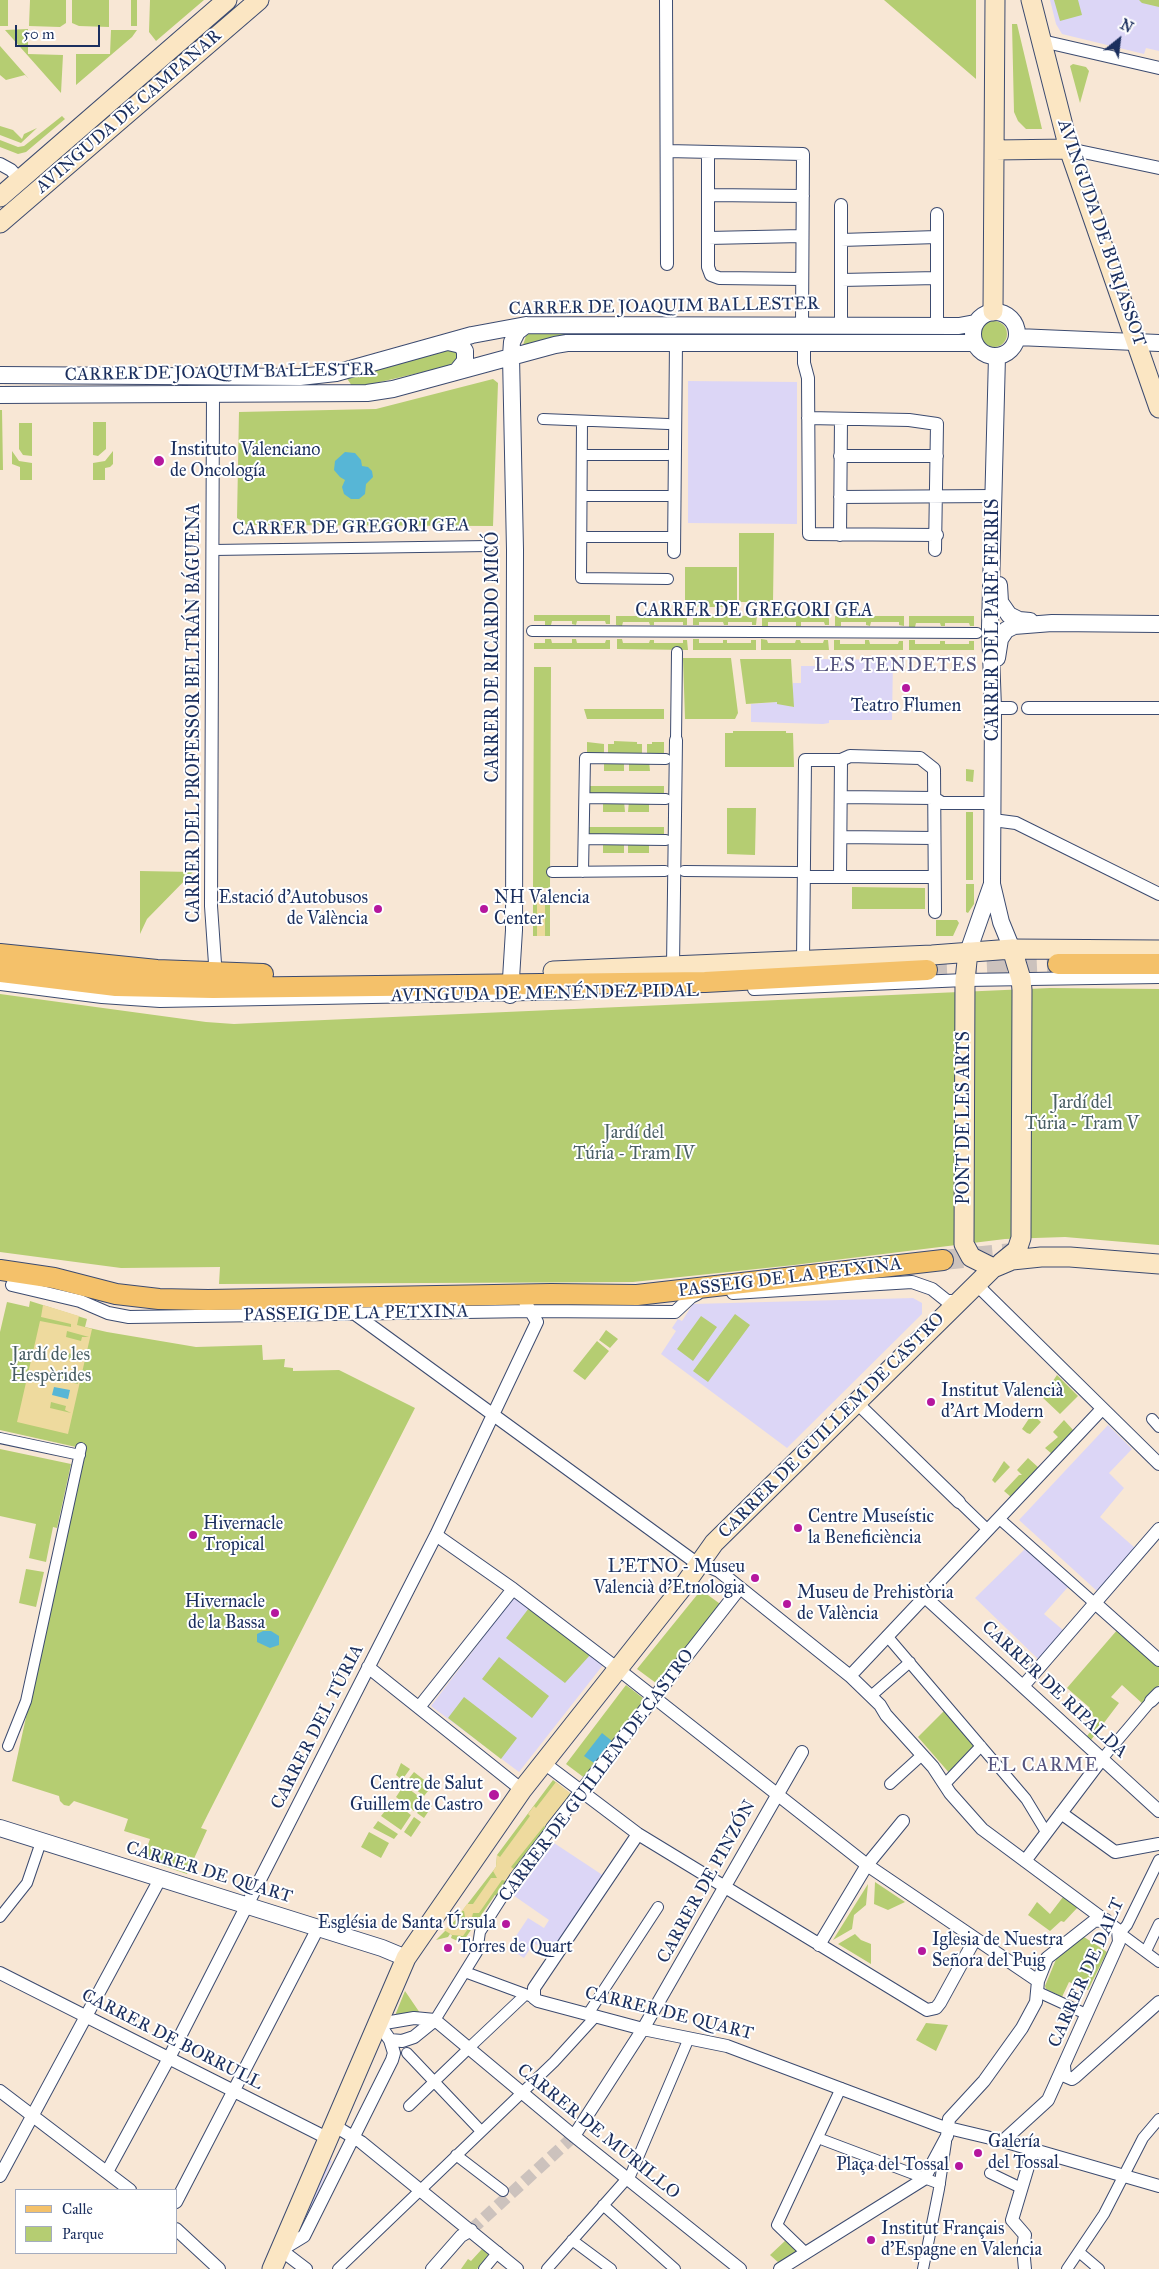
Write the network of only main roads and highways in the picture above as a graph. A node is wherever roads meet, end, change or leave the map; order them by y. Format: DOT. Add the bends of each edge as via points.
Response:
graph roads {
  1 [pos="227,0"];
  2 [pos="259,0"];
  3 [pos="995,0"];
  4 [pos="1031,0"];
  5 [pos="137,78"];
  6 [pos="160,85"];
  7 [pos="139,103"];
  8 [pos="83,125"];
  9 [pos="96,140"];
  10 [pos="1069,149"];
  11 [pos="995,150"];
  12 [pos="0,197"];
  13 [pos="1,222"];
  14 [pos="993,311"];
  15 [pos="1159,408"];
  16 [pos="1012,949"];
  17 [pos="1159,950"];
  18 [pos="968,952"];
  19 [pos="0,954"];
  20 [pos="1058,964"];
  21 [pos="1159,964"];
  22 [pos="804,968"];
  23 [pos="927,970"];
  24 [pos="553,971"];
  25 [pos="0,972"];
  26 [pos="215,980"];
  27 [pos="510,984"];
  28 [pos="943,1260"];
  29 [pos="1159,1264"];
  30 [pos="997,1266"];
  31 [pos="4,1279"];
  32 [pos="272,2269"];
  1 -- 5 [label="main road, AVINGUDA DE CAMPANAR"];
  2 -- 6 [label="main road, AVINGUDA DE CAMPANAR"];
  3 -- 11 [label="main road"];
  4 -- 10 [label="main road, AVINGUDA DE BURJASSOT"];
  5 -- 6 [label="main road"];
  5 -- 7 [label="main road"];
  5 -- 8 [label="main road, AVINGUDA DE CAMPANAR"];
  6 -- 7 [label="main road, AVINGUDA DE CAMPANAR"];
  7 -- 9 [label="main road, AVINGUDA DE CAMPANAR"];
  8 -- 9 [label="main road"];
  8 -- 12 [label="main road, AVINGUDA DE CAMPANAR"];
  9 -- 13 [label="main road, AVINGUDA DE CAMPANAR"];
  10 -- 11 [label="main road"];
  10 -- 15 [label="main road, AVINGUDA DE BURJASSOT"];
  11 -- 14 [label="main road"];
  16 -- 17 [label="main road, AVINGUDA DE MENÉNDEZ PIDAL"];
  16 -- 18 [label="main road, AVINGUDA DE MENÉNDEZ PIDAL"];
  16 -- 30 [label="main road" via="1022,984 1020,1238 1017,1250"];
  18 -- 22 [label="main road, AVINGUDA DE MENÉNDEZ PIDAL"];
  18 -- 30 [label="main road, PONT DE LES ARTS" via="965,986 964,1244 971,1257"];
  19 -- 26 [label="main road, AVINGUDA DE MENÉNDEZ PIDAL" via="157,970"];
  20 -- 21 [label="main road"];
  22 -- 23 [label="main road, AVINGUDA DE MENÉNDEZ PIDAL"];
  22 -- 24 [label="main road, AVINGUDA DE MENÉNDEZ PIDAL" via="673,966"];
  22 -- 24 [label="main road, AVINGUDA DE MENÉNDEZ PIDAL" via="620,976"];
  22 -- 27 [label="main road, AVINGUDA DE MENÉNDEZ PIDAL" via="705,982"];
  24 -- 27 [label="main road, AVINGUDA DE MENÉNDEZ PIDAL"];
  25 -- 26 [label="main road, AVINGUDA DE MENÉNDEZ PIDAL" via="116,986"];
  26 -- 27 [label="main road, AVINGUDA DE MENÉNDEZ PIDAL" via="283,975"];
  28 -- 31 [label="main road, PASSEIG DE LA PETXINA" via="783,1280 527,1303 341,1298 160,1299 116,1294 54,1278"];
  29 -- 30 [label="main road" via="1070,1257 1024,1259"];
  30 -- 32 [label="main road, CARRER DE GUILLEM DE CASTRO" via="975,1283 714,1543 522,1790 406,1958"];
}
